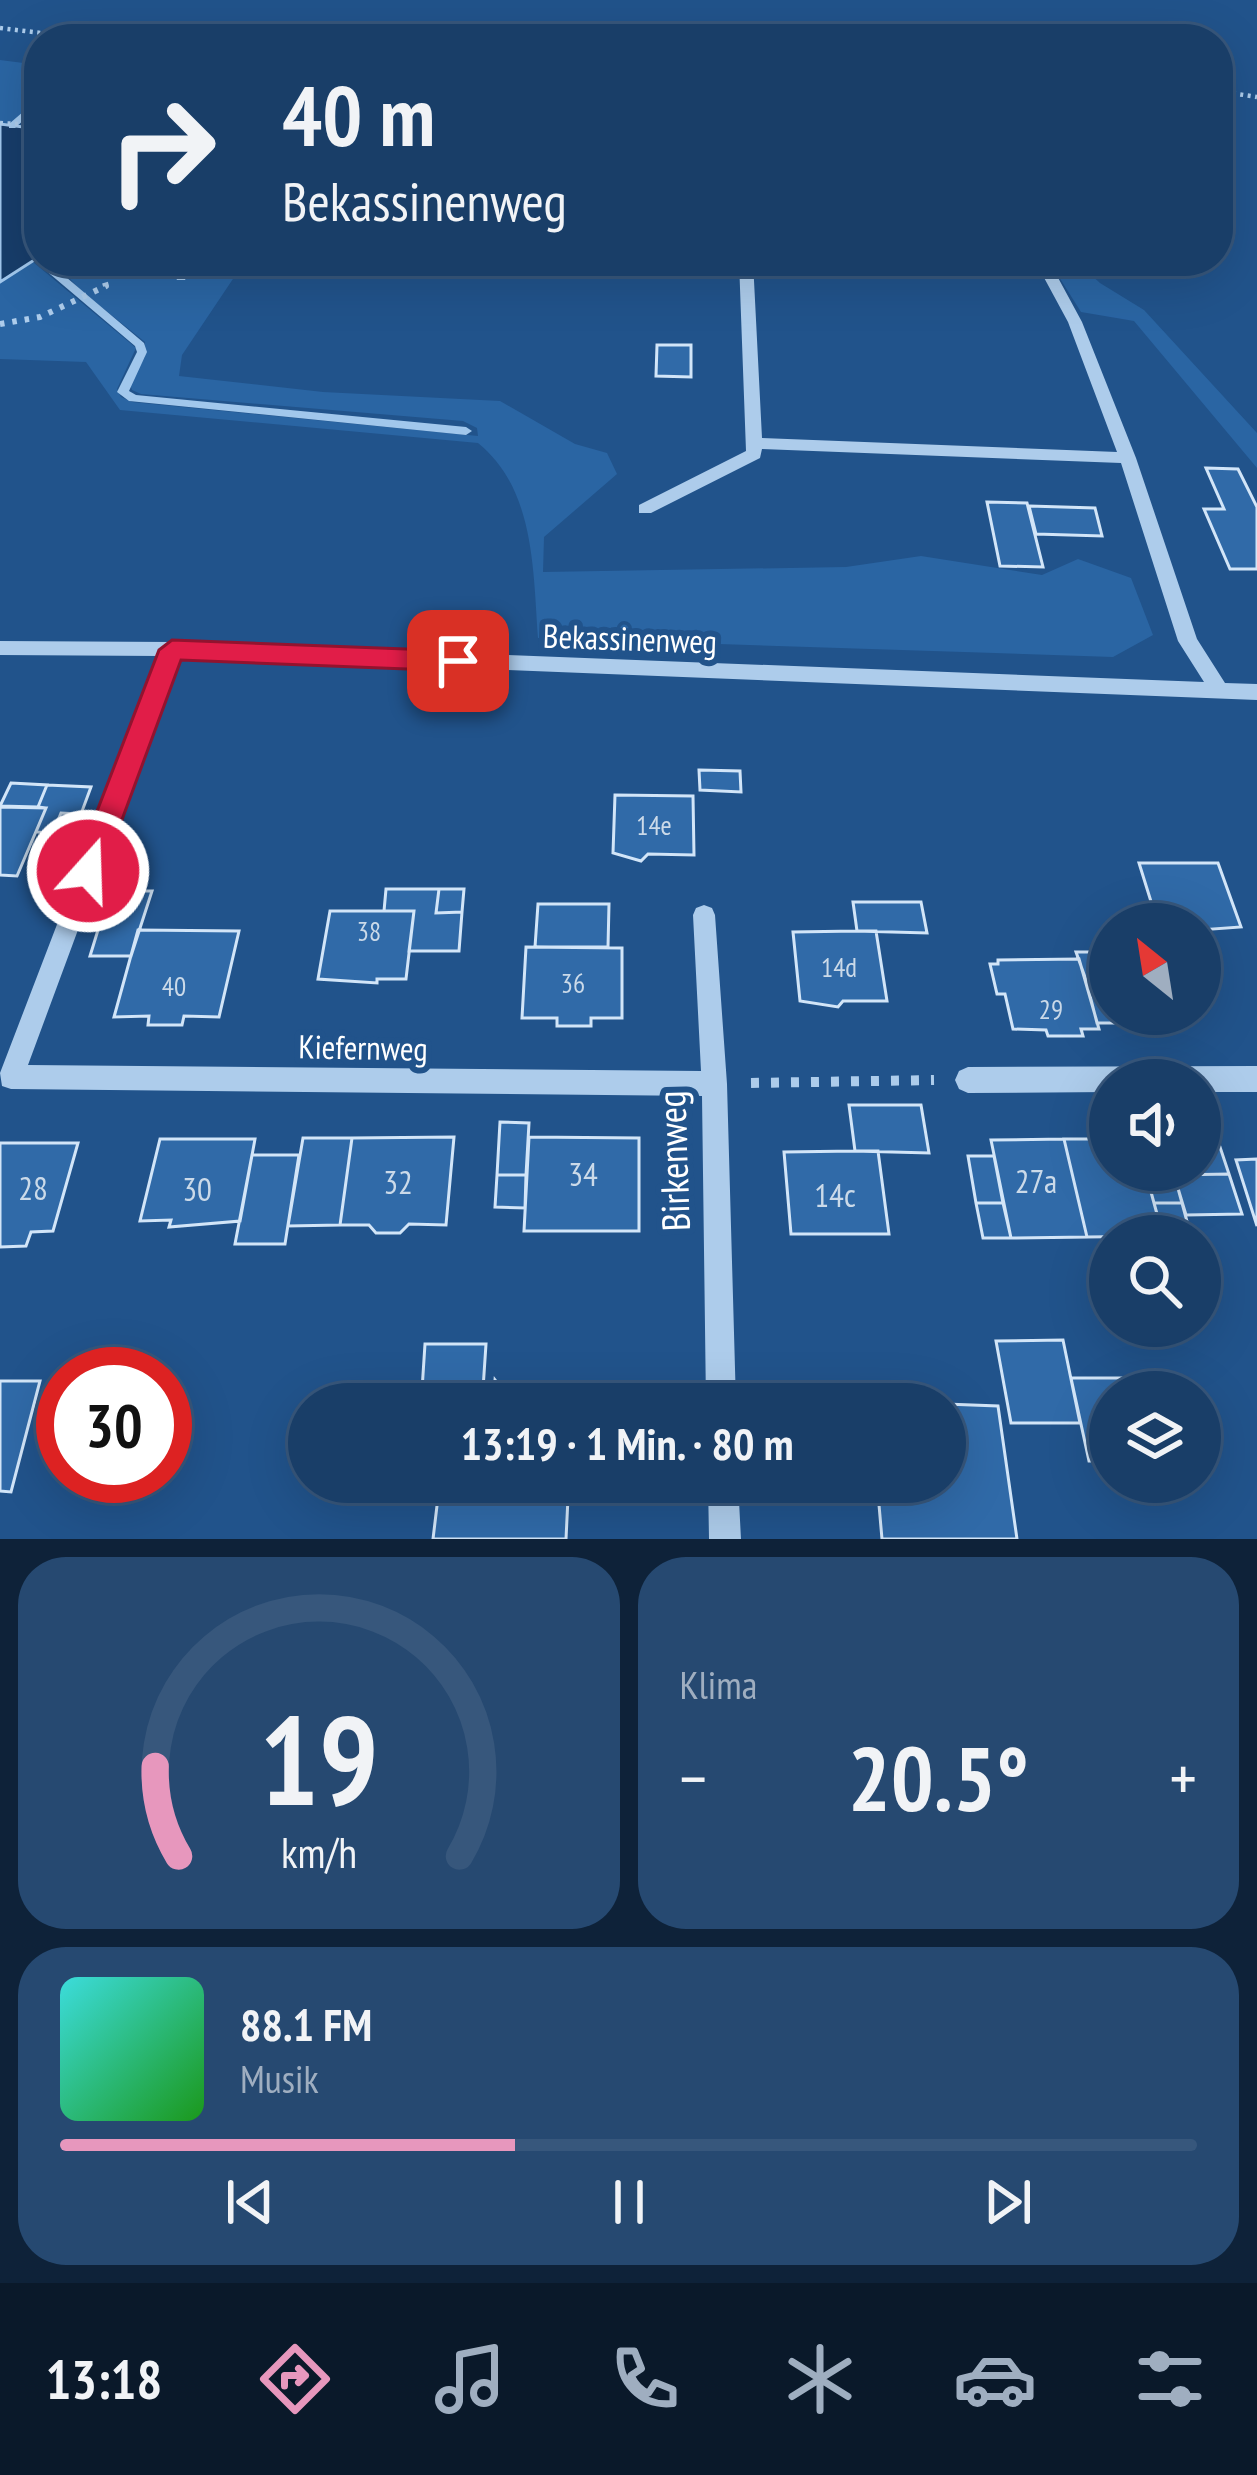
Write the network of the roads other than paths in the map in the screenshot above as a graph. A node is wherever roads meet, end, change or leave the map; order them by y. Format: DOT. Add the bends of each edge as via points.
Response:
graph roads {
  1 [pos="747,276"];
  2 [pos="1050,276"];
  3 [pos="754,443"];
  4 [pos="1128,458"];
  5 [pos="645,509"];
  6 [pos="0,648"];
  7 [pos="172,650"];
  8 [pos="1220,691"];
  9 [pos="1257,692"];
  10 [pos="704,915"];
  11 [pos="5,1078"];
  12 [pos="1257,1079"];
  13 [pos="968,1080"];
  14 [pos="714,1084"];
  15 [pos="721,1383"];
  16 [pos="723,1503"];
  17 [pos="724,1539"];
  1 -- 3 [label="street"];
  2 -- 4 [label="street"];
  3 -- 4 [label="street"];
  3 -- 5 [label="street" via="754,454"];
  4 -- 8 [label="street" via="1188,641"];
  6 -- 7 [label="street, Bekassinenweg"];
  7 -- 8 [label="street, Bekassinenweg"];
  7 -- 11 [label="street, Kiefernweg"];
  8 -- 9 [label="street, Bekassinenweg"];
  10 -- 14 [label="street, Birkenweg"];
  11 -- 14 [label="street, Kiefernweg"];
  12 -- 13 [label="street"];
  14 -- 15 [label="street, Birkenweg"];
  16 -- 17 [label="street"];
}
